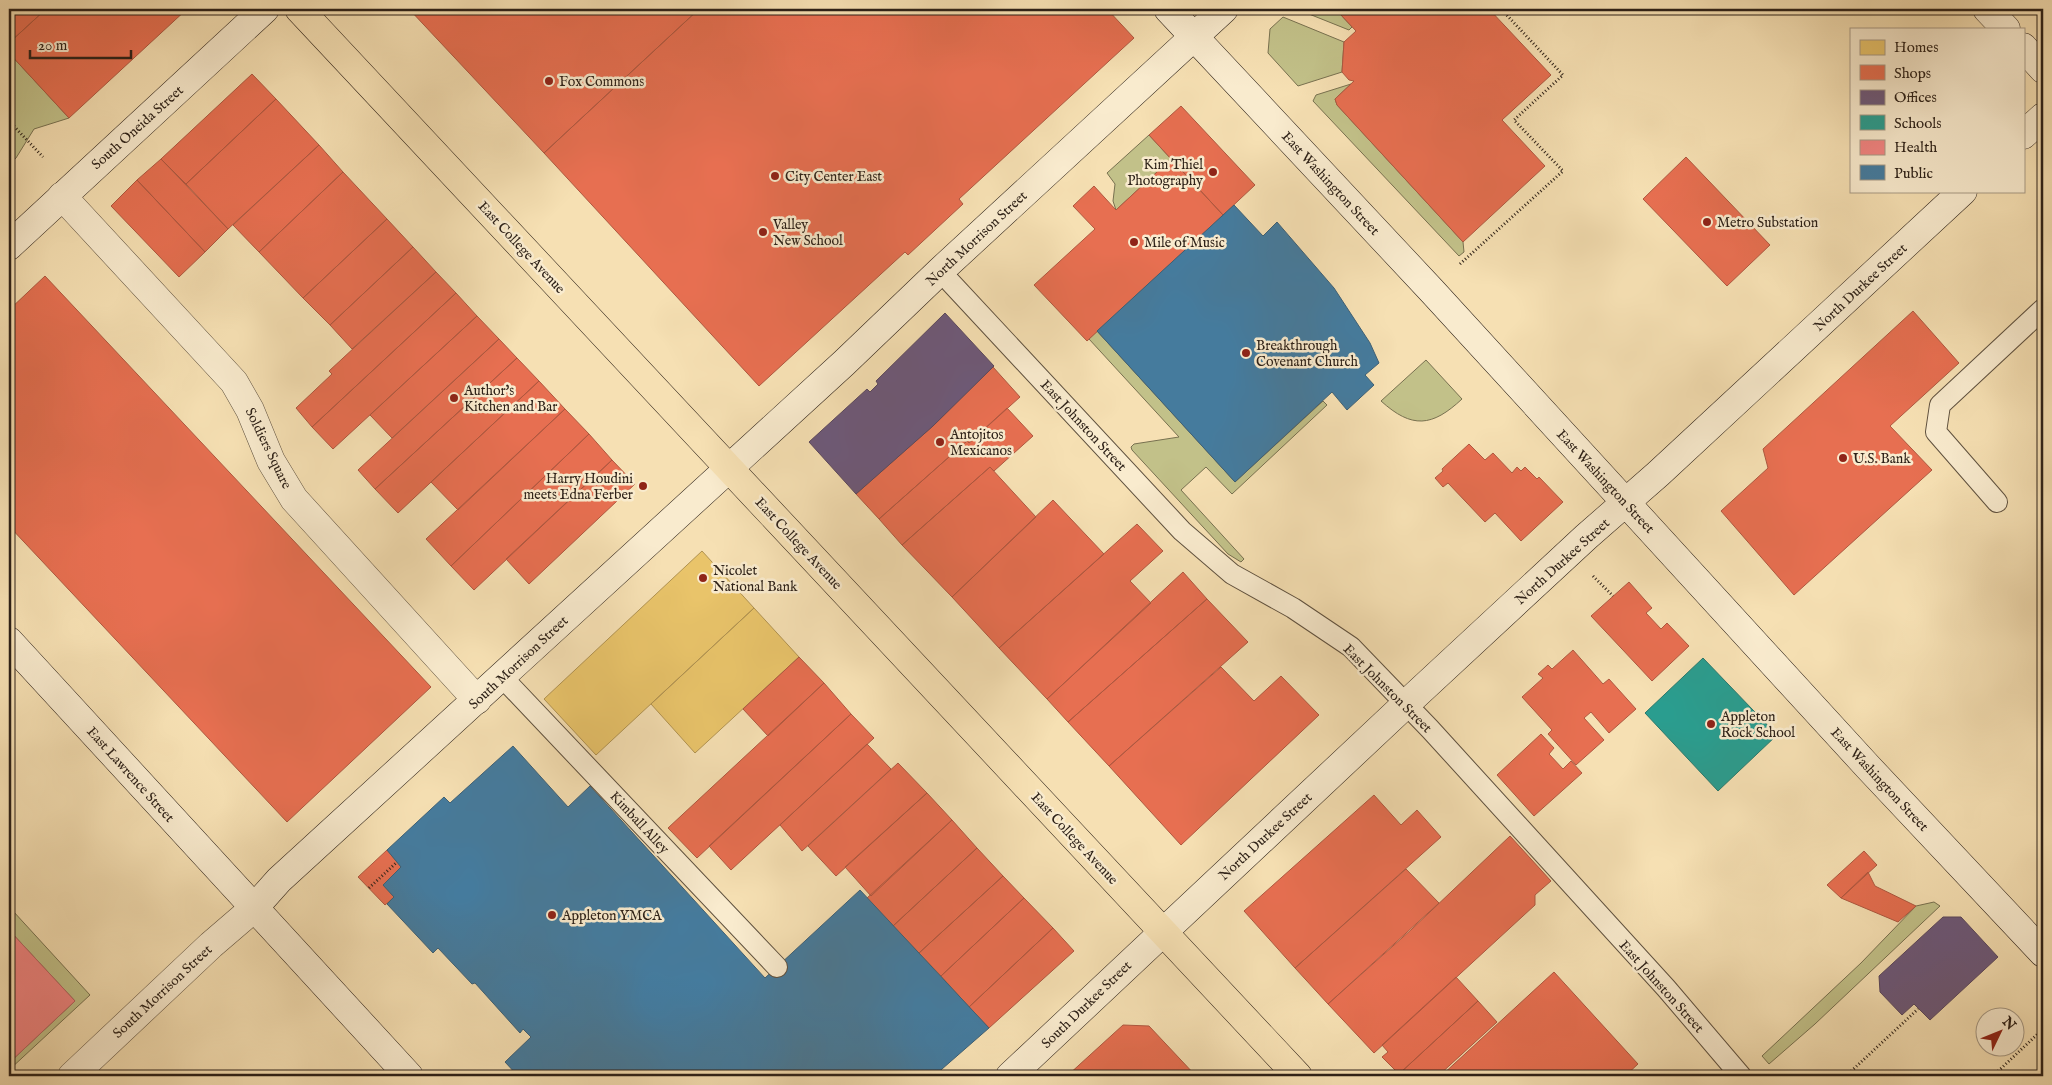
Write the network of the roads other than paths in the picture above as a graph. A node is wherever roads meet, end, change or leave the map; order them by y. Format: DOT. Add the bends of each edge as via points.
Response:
graph roads {
  1 [pos="266,9"];
  2 [pos="300,9"];
  3 [pos="1168,9"];
  4 [pos="1224,9"];
  5 [pos="1988,9"];
  6 [pos="2005,28"];
  7 [pos="1194,36"];
  8 [pos="2024,48"];
  9 [pos="2043,69"];
  10 [pos="2043,117"];
  11 [pos="2024,134"];
  12 [pos="1962,192"];
  13 [pos="62,196"];
  14 [pos="9,246"];
  15 [pos="940,271"];
  16 [pos="2043,309"];
  17 [pos="728,468"];
  18 [pos="1997,502"];
  19 [pos="1626,503"];
  20 [pos="9,641"];
  21 [pos="502,677"];
  22 [pos="476,700"];
  23 [pos="1406,704"];
  24 [pos="254,908"];
  25 [pos="1162,932"];
  26 [pos="2043,953"];
  27 [pos="777,967"];
  28 [pos="72,1076"];
  29 [pos="409,1076"];
  30 [pos="1010,1076"];
  31 [pos="1298,1076"];
  32 [pos="1741,1076"];
  1 -- 13 [label="street, South Oneida Street"];
  2 -- 17 [label="main road, East College Avenue"];
  3 -- 7 [label="street, East Washington Street"];
  4 -- 7 [label="street, North Morrison Street"];
  5 -- 6 [label="street"];
  7 -- 15 [label="street, North Morrison Street"];
  7 -- 19 [label="street, East Washington Street"];
  8 -- 9 [label="street"];
  10 -- 11 [label="street"];
  12 -- 19 [label="street, North Durkee Street"];
  13 -- 14 [label="street, South Oneida Street"];
  13 -- 22 [label="street, Soldiers Square" via="234,382 250,410 271,461 294,499"];
  15 -- 17 [label="street, North Morrison Street"];
  15 -- 23 [label="lane, East Johnston Street" via="1182,531 1232,574 1293,608 1351,647"];
  16 -- 18 [label="lane" via="1940,405 1936,432"];
  17 -- 21 [label="street, South Morrison Street"];
  17 -- 25 [label="main road, East College Avenue"];
  19 -- 23 [label="street, North Durkee Street"];
  19 -- 26 [label="street, East Washington Street"];
  20 -- 24 [label="street, East Lawrence Street"];
  21 -- 22 [label="street, South Morrison Street"];
  21 -- 27 [label="lane, Kimball Alley"];
  22 -- 24 [label="street, South Morrison Street" via="279,880"];
  23 -- 25 [label="street, North Durkee Street"];
  23 -- 32 [label="lane, East Johnston Street" via="1666,988"];
  24 -- 28 [label="street, South Morrison Street" via="211,944"];
  24 -- 29 [label="street, East Lawrence Street"];
  25 -- 30 [label="street, South Durkee Street"];
  25 -- 31 [label="main road, East College Avenue"];
}
